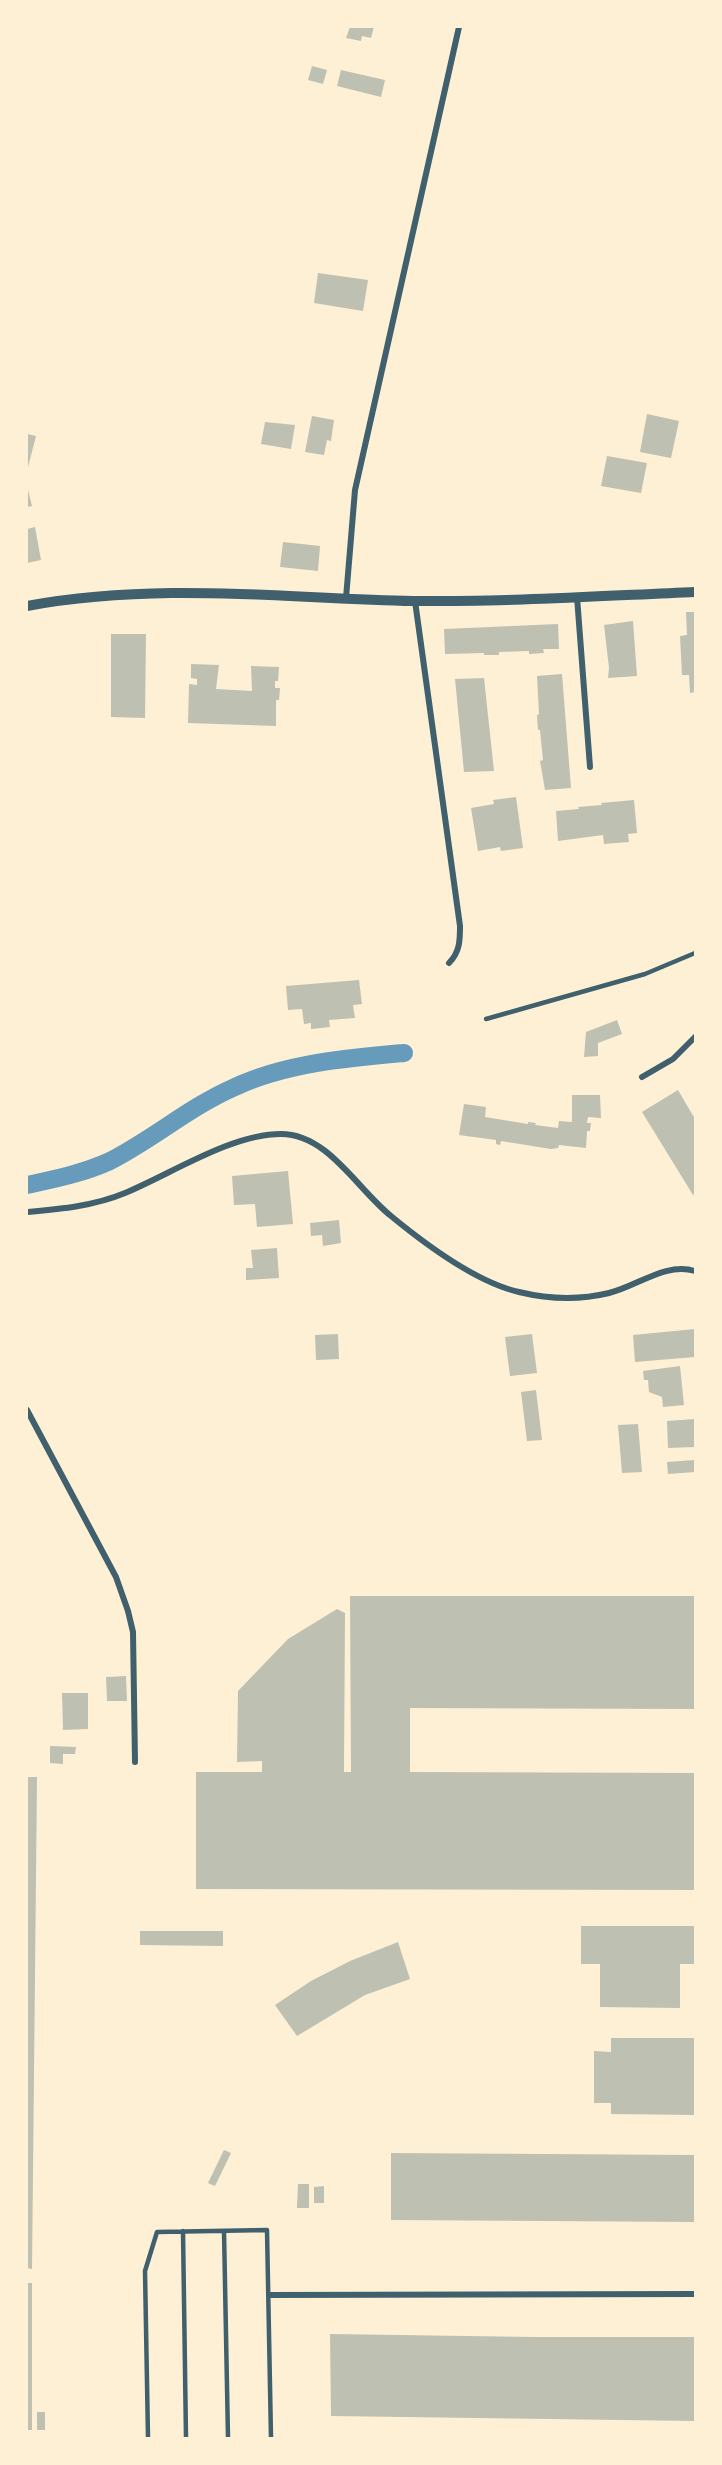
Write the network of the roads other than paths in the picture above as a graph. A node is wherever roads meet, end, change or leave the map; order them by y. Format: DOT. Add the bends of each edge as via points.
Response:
graph roads {
  1 [pos="459,27"];
  2 [pos="695,592"];
  3 [pos="577,597"];
  4 [pos="346,598"];
  5 [pos="415,601"];
  6 [pos="27,606"];
  7 [pos="590,767"];
  8 [pos="695,953"];
  9 [pos="449,963"];
  10 [pos="486,1019"];
  11 [pos="695,1037"];
  12 [pos="642,1077"];
  13 [pos="27,1212"];
  14 [pos="695,1271"];
  15 [pos="27,1410"];
  16 [pos="135,1762"];
  17 [pos="183,2231"];
  18 [pos="224,2231"];
  19 [pos="695,2294"];
  20 [pos="269,2295"];
  21 [pos="148,2438"];
  22 [pos="186,2438"];
  23 [pos="228,2438"];
  24 [pos="271,2438"];
  1 -- 4 [label="street" via="355,489"];
  2 -- 3 [label="street"];
  3 -- 5 [label="street"];
  3 -- 7 [label="street"];
  4 -- 5 [label="street"];
  4 -- 6 [label="street" via="162,592 75,598"];
  5 -- 9 [label="street" via="460,926 457,953"];
  8 -- 10 [label="lane" via="645,974"];
  11 -- 12 [label="street" via="673,1059"];
  13 -- 14 [label="street" via="110,1199 235,1143 264,1135 293,1134 320,1147 389,1215 438,1251 480,1277 516,1292 563,1298 592,1296 622,1289 671,1269"];
  15 -- 16 [label="street" via="116,1577 128,1611 133,1632"];
  17 -- 18 [label="lane"];
  17 -- 21 [label="lane" via="157,2232 145,2271"];
  17 -- 22 [label="lane"];
  18 -- 20 [label="lane" via="267,2230"];
  18 -- 23 [label="lane"];
  19 -- 20 [label="street"];
  20 -- 24 [label="lane"];
}
